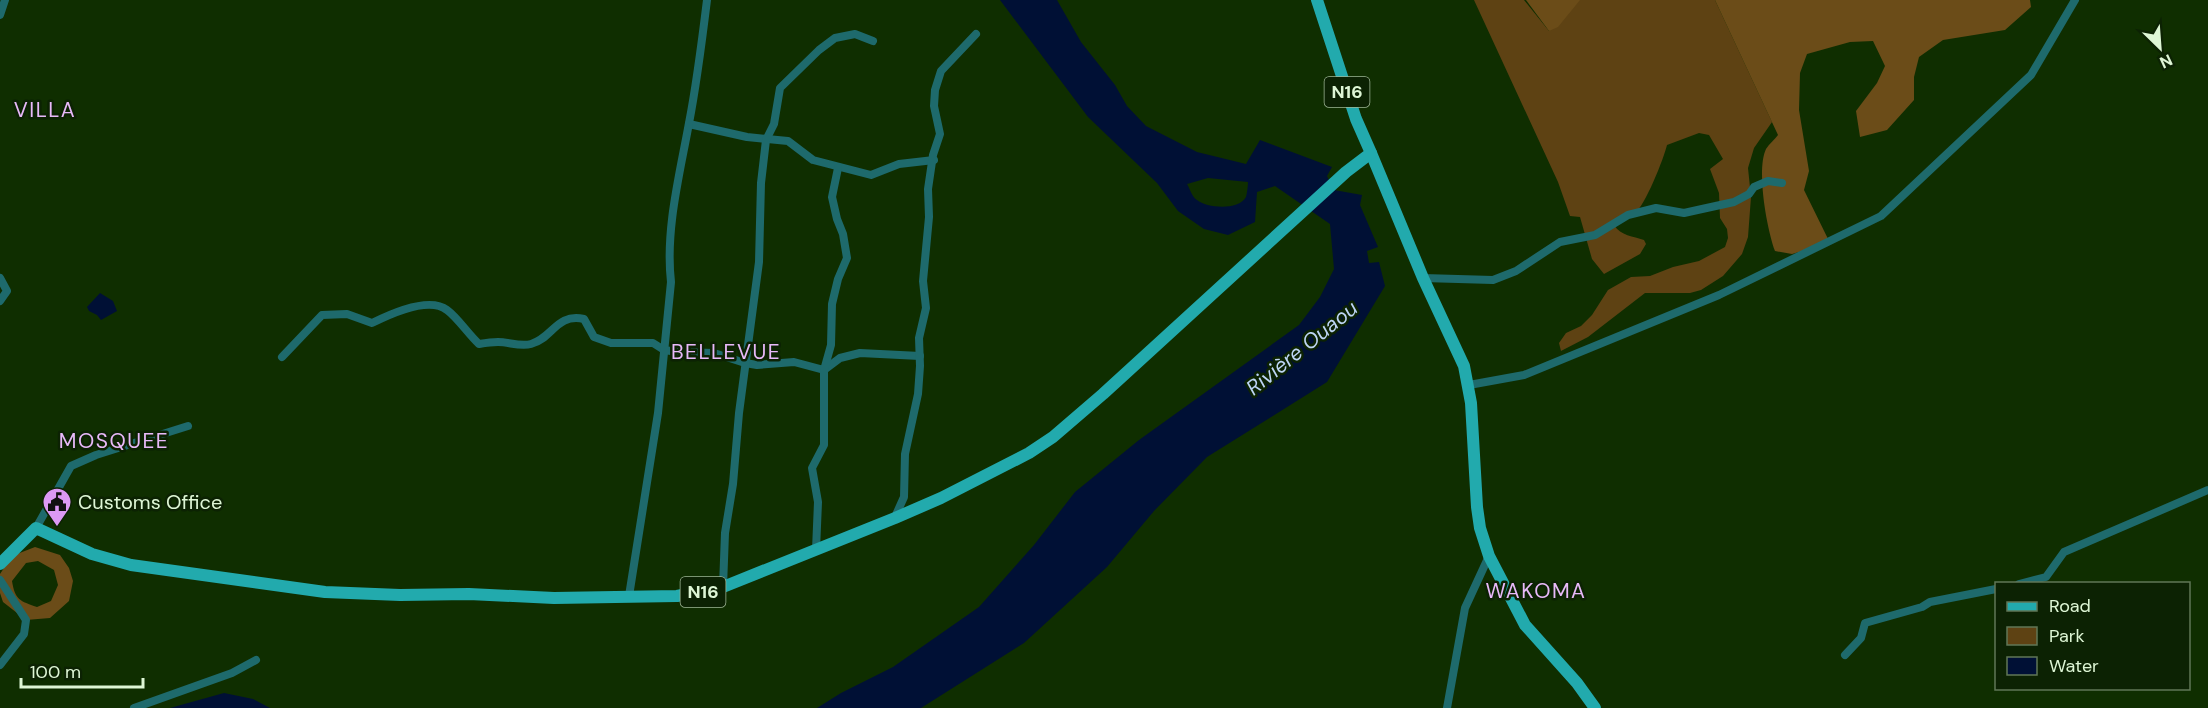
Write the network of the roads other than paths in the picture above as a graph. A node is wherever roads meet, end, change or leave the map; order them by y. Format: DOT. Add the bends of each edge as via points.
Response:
graph roads {
  1 [pos="5,0"];
  2 [pos="707,0"];
  3 [pos="1317,0"];
  4 [pos="2075,0"];
  5 [pos="0,15"];
  6 [pos="976,34"];
  7 [pos="873,41"];
  8 [pos="689,124"];
  9 [pos="766,140"];
  10 [pos="1371,153"];
  11 [pos="934,160"];
  12 [pos="838,168"];
  13 [pos="1782,183"];
  14 [pos="0,278"];
  15 [pos="1423,278"];
  16 [pos="0,301"];
  17 [pos="664,350"];
  18 [pos="282,357"];
  19 [pos="920,357"];
  20 [pos="745,363"];
  21 [pos="824,370"];
  22 [pos="1469,385"];
  23 [pos="188,426"];
  24 [pos="2208,490"];
  25 [pos="895,518"];
  26 [pos="36,528"];
  27 [pos="816,550"];
  28 [pos="1489,556"];
  29 [pos="0,564"];
  30 [pos="0,580"];
  31 [pos="2027,582"];
  32 [pos="723,587"];
  33 [pos="1995,589"];
  34 [pos="629,596"];
  35 [pos="1845,655"];
  36 [pos="256,660"];
  37 [pos="0,665"];
  38 [pos="134,708"];
  39 [pos="1447,708"];
  40 [pos="1595,708"];
  1 -- 5 [label="street"];
  2 -- 8 [label="street"];
  3 -- 10 [label="main road, N16 / N16"];
  4 -- 22 [label="street" via="2031,75 1881,216 1708,300 1524,375"];
  6 -- 11 [label="street" via="941,71 935,90 940,134"];
  7 -- 9 [label="street" via="855,34 835,39 819,50 780,88 774,124"];
  8 -- 9 [label="street"];
  8 -- 17 [label="street" via="681,157 669,261 671,282"];
  9 -- 12 [label="street" via="788,141 813,160"];
  9 -- 20 [label="street" via="759,262"];
  10 -- 15 [label="main road, N16"];
  10 -- 25 [label="main road, N16" via="1053,437 941,498"];
  11 -- 12 [label="street" via="899,164 871,175"];
  11 -- 19 [label="street" via="928,189 922,281 926,308 919,338"];
  12 -- 21 [label="street" via="832,197 847,258 832,304 831,345"];
  13 -- 15 [label="street" via="1768,181 1734,202 1684,213 1656,208 1628,215 1595,235 1560,242 1516,271 1493,280"];
  14 -- 16 [label="street" via="7,291"];
  15 -- 22 [label="main road, N16"];
  17 -- 18 [label="street" via="653,343 611,343 594,337 584,319 572,316 528,345 479,344 446,309 428,304 396,311 372,323 347,314 322,315"];
  17 -- 20 [label="street" via="714,352"];
  17 -- 34 [label="street"];
  19 -- 21 [label="street" via="860,353 840,358"];
  19 -- 25 [label="street" via="918,394 905,454 904,497"];
  20 -- 21 [label="street" via="794,362"];
  20 -- 32 [label="street" via="725,533"];
  21 -- 27 [label="street" via="824,445 812,468 818,502"];
  22 -- 28 [label="main road, N16" via="1477,507"];
  23 -- 26 [label="street" via="71,466"];
  24 -- 31 [label="street" via="2064,552 2046,577"];
  25 -- 27 [label="main road, N16"];
  26 -- 29 [label="main road"];
  26 -- 34 [label="main road, N16" via="92,554 131,565 325,592"];
  27 -- 32 [label="main road, N16"];
  28 -- 39 [label="street" via="1465,608"];
  28 -- 40 [label="main road, N16" via="1525,625"];
  30 -- 37 [label="street" via="26,620 24,634"];
  32 -- 34 [label="main road, N16" via="677,596"];
  33 -- 35 [label="street" via="1930,602 1864,623 1862,638"];
  36 -- 38 [label="street" via="232,673"];
}
